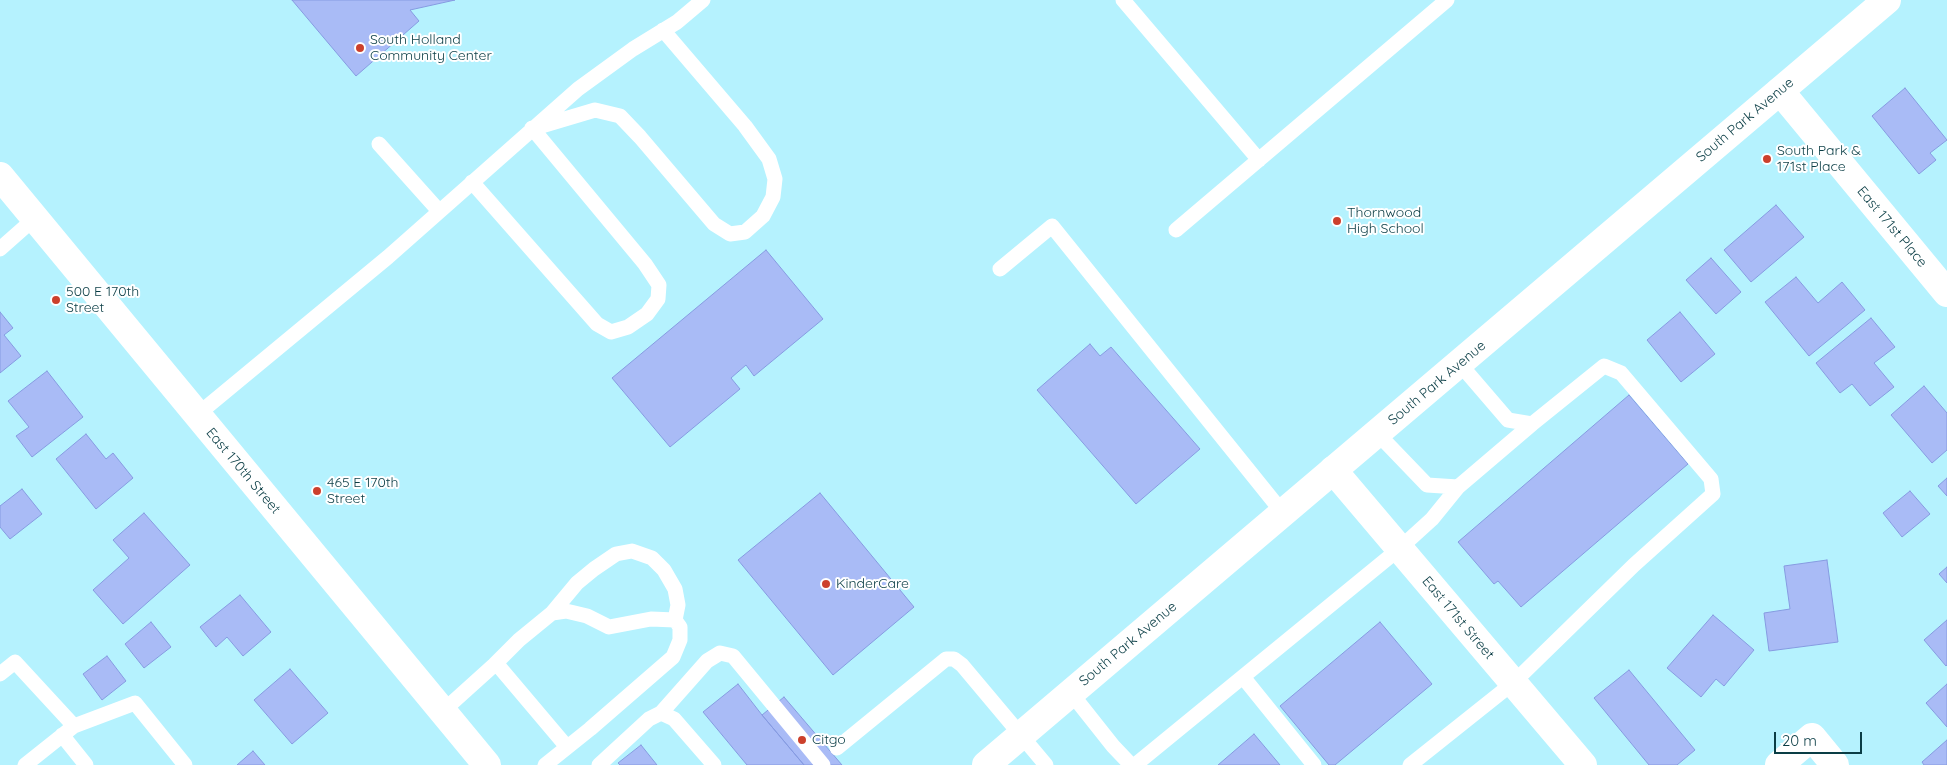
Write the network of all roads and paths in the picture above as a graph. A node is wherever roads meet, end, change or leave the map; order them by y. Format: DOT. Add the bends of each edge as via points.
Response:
graph roads {
  1 [pos="703,0"];
  2 [pos="1123,0"];
  3 [pos="1447,0"];
  4 [pos="1888,0"];
  5 [pos="663,30"];
  6 [pos="1780,91"];
  7 [pos="532,128"];
  8 [pos="380,144"];
  9 [pos="1259,160"];
  10 [pos="0,176"];
  11 [pos="472,182"];
  12 [pos="439,211"];
  13 [pos="35,218"];
  14 [pos="1176,230"];
  15 [pos="0,248"];
  16 [pos="1000,269"];
  17 [pos="1947,293"];
  18 [pos="1459,364"];
  19 [pos="197,415"];
  20 [pos="1532,424"];
  21 [pos="1377,433"];
  22 [pos="1333,470"];
  23 [pos="1458,487"];
  24 [pos="1283,513"];
  25 [pos="1399,549"];
  26 [pos="552,613"];
  27 [pos="675,620"];
  28 [pos="496,663"];
  29 [pos="0,674"];
  30 [pos="1242,677"];
  31 [pos="1513,683"];
  32 [pos="1070,693"];
  33 [pos="443,711"];
  34 [pos="661,713"];
  35 [pos="68,731"];
  36 [pos="1021,735"];
  37 [pos="567,747"];
  38 [pos="838,748"];
  39 [pos="24,765"];
  40 [pos="86,765"];
  41 [pos="185,765"];
  42 [pos="487,765"];
  43 [pos="545,765"];
  44 [pos="599,765"];
  45 [pos="714,765"];
  46 [pos="823,765"];
  47 [pos="986,765"];
  48 [pos="1046,765"];
  49 [pos="1131,765"];
  50 [pos="1135,765"];
  51 [pos="1314,765"];
  52 [pos="1410,765"];
  53 [pos="1583,765"];
  54 [pos="1779,765"];
  55 [pos="1836,765"];
  1 -- 5 [label="lane"];
  2 -- 9 [label="lane"];
  3 -- 9 [label="lane"];
  4 -- 6 [label="street, South Park Avenue"];
  5 -- 7 [label="lane" via="578,89"];
  5 -- 7 [label="lane" via="769,159 775,179 773,197 763,216 745,232 730,234 714,224 620,116 595,110"];
  6 -- 17 [label="street, East 171st Place"];
  6 -- 18 [label="street, South Park Avenue"];
  7 -- 11 [label="lane"];
  7 -- 11 [label="lane" via="659,285 658,299 647,314 628,328 611,332 597,324"];
  8 -- 12 [label="lane"];
  9 -- 14 [label="lane"];
  10 -- 13 [label="street, East 170th Street"];
  11 -- 12 [label="lane"];
  12 -- 19 [label="lane"];
  13 -- 15 [label="lane"];
  13 -- 19 [label="street, East 170th Street"];
  16 -- 24 [label="lane" via="1052,226"];
  18 -- 20 [label="lane" via="1508,420"];
  18 -- 21 [label="street, South Park Avenue"];
  19 -- 33 [label="street, East 170th Street"];
  20 -- 23 [label="lane"];
  20 -- 31 [label="lane" via="1604,366 1620,373 1711,479 1713,494 1634,565"];
  21 -- 22 [label="street, South Park Avenue"];
  21 -- 23 [label="lane" via="1427,485"];
  22 -- 24 [label="street, South Park Avenue"];
  22 -- 25 [label="street, East 171st Street"];
  23 -- 25 [label="lane" via="1432,519"];
  24 -- 32 [label="street, South Park Avenue"];
  25 -- 30 [label="lane"];
  25 -- 31 [label="street, East 171st Street"];
  26 -- 27 [label="lane" via="566,611 609,626 651,619"];
  26 -- 27 [label="lane" via="577,583 594,569 616,554 632,551 652,558 664,570 675,590 678,605"];
  26 -- 28 [label="lane"];
  27 -- 37 [label="lane" via="680,627 680,640 673,657"];
  28 -- 33 [label="lane"];
  28 -- 37 [label="lane"];
  29 -- 35 [label="lane" via="15,662"];
  30 -- 50 [label="lane"];
  30 -- 51 [label="lane"];
  31 -- 52 [label="lane"];
  31 -- 53 [label="street, East 171st Street"];
  32 -- 36 [label="street, South Park Avenue"];
  32 -- 49 [label="lane"];
  33 -- 42 [label="street, East 170th Street"];
  34 -- 44 [label="lane" via="649,719"];
  34 -- 45 [label="lane" via="674,719"];
  34 -- 46 [label="lane" via="707,661 720,653 733,656"];
  35 -- 39 [label="lane"];
  35 -- 40 [label="lane"];
  35 -- 41 [label="lane" via="135,703"];
  36 -- 38 [label="lane" via="962,666 954,659 946,659"];
  36 -- 47 [label="street, South Park Avenue"];
  36 -- 48 [label="lane"];
  37 -- 43 [label="lane"];
  54 -- 55 [label="street" via="1812,737"];
}
